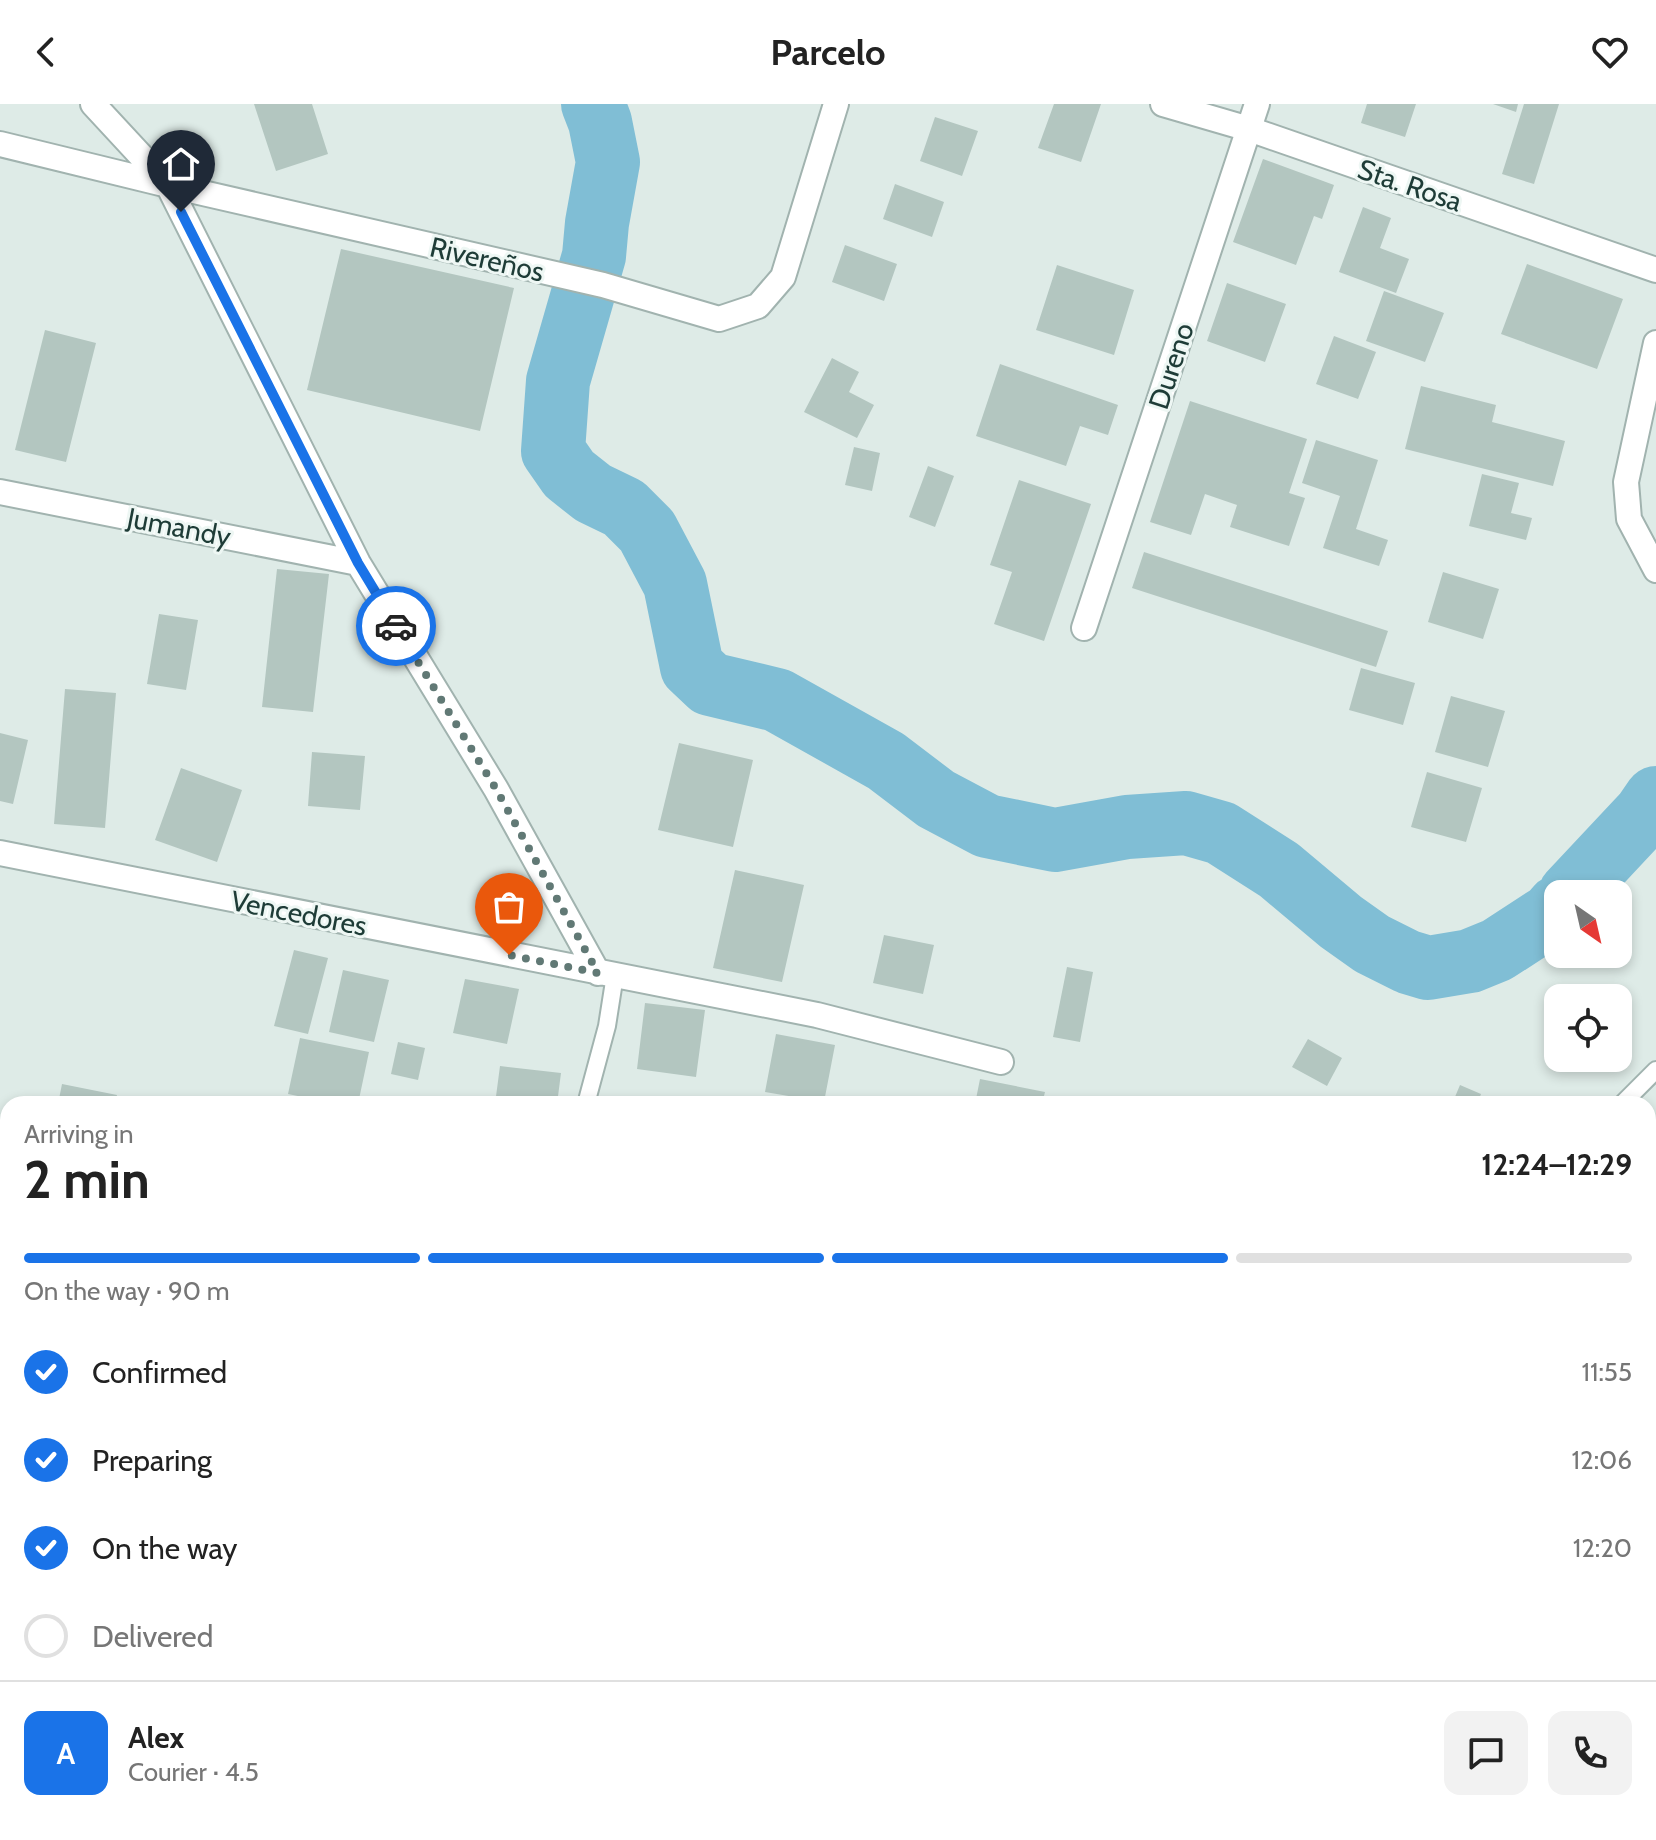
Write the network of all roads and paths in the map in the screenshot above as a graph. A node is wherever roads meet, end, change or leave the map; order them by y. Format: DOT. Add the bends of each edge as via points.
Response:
graph roads {
  1 [pos="93,104"];
  2 [pos="836,104"];
  3 [pos="1163,104"];
  4 [pos="1257,104"];
  5 [pos="1249,129"];
  6 [pos="0,144"];
  7 [pos="168,185"];
  8 [pos="1656,270"];
  9 [pos="1656,343"];
  10 [pos="0,492"];
  11 [pos="358,563"];
  12 [pos="1656,570"];
  13 [pos="1084,628"];
  14 [pos="0,853"];
  15 [pos="607,974"];
  16 [pos="1001,1062"];
  17 [pos="1656,1070"];
  18 [pos="588,1096"];
  19 [pos="1630,1096"];
  1 -- 7 [label="street"];
  2 -- 7 [label="street, Rivereños" via="783,277 758,306 719,319 603,285"];
  3 -- 5 [label="street, Sta. Rosa"];
  4 -- 5 [label="street, Dureno"];
  5 -- 8 [label="street, Sta. Rosa"];
  5 -- 13 [label="street, Dureno"];
  6 -- 7 [label="street, Rivereños"];
  7 -- 11 [label="street"];
  9 -- 12 [label="street" via="1626,482 1629,519"];
  10 -- 11 [label="street, Jumandy"];
  11 -- 15 [label="street"];
  14 -- 15 [label="street, Vencedores"];
  15 -- 16 [label="street, Vencedores" via="817,1015"];
  15 -- 18 [label="lane" via="607,1026"];
  17 -- 19 [label="lane"];
}
